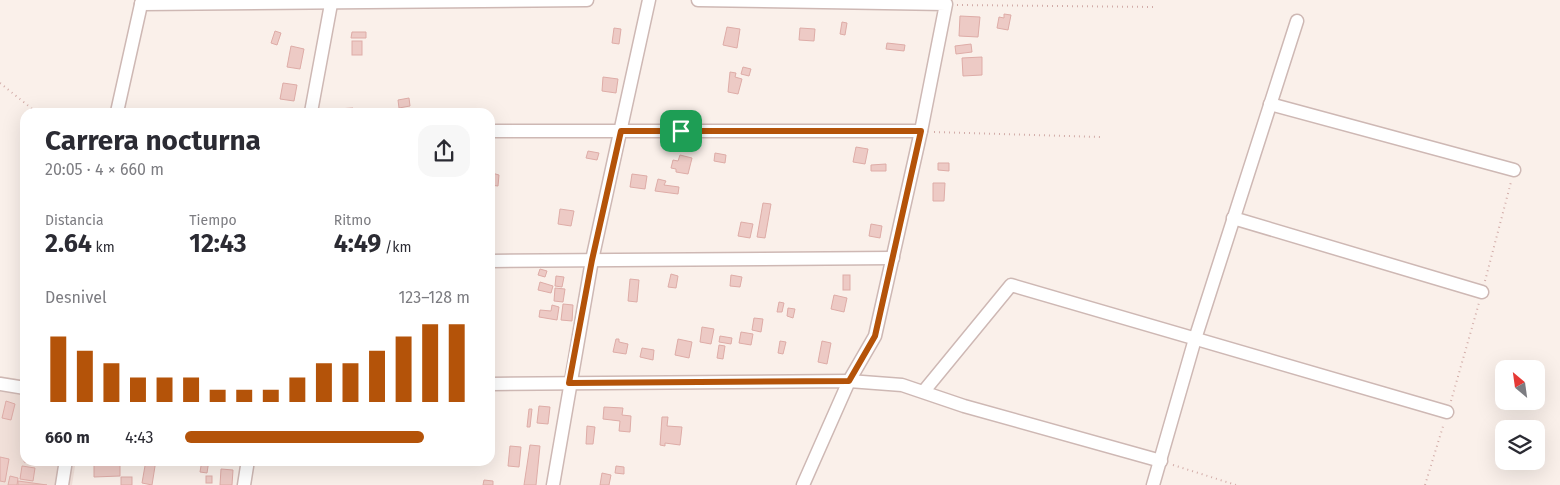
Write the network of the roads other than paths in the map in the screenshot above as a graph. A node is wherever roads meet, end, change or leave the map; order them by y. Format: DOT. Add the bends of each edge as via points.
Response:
graph roads {
  1 [pos="587,0"];
  2 [pos="649,0"];
  3 [pos="698,0"];
  4 [pos="142,2"];
  5 [pos="331,4"];
  6 [pos="1297,22"];
  7 [pos="1270,104"];
  8 [pos="118,108"];
  9 [pos="312,108"];
  10 [pos="495,131"];
  11 [pos="621,131"];
  12 [pos="921,131"];
  13 [pos="1514,170"];
  14 [pos="1233,218"];
  15 [pos="893,258"];
  16 [pos="592,260"];
  17 [pos="495,261"];
  18 [pos="1482,292"];
  19 [pos="1195,339"];
  20 [pos="849,381"];
  21 [pos="569,383"];
  22 [pos="0,384"];
  23 [pos="495,384"];
  24 [pos="20,387"];
  25 [pos="924,391"];
  26 [pos="1448,412"];
  27 [pos="1161,461"];
  28 [pos="65,466"];
  29 [pos="247,466"];
  30 [pos="62,485"];
  31 [pos="244,485"];
  32 [pos="552,485"];
  33 [pos="803,485"];
  34 [pos="1153,485"];
  1 -- 5 [label="street"];
  2 -- 11 [label="street"];
  3 -- 12 [label="street" via="946,4"];
  4 -- 5 [label="street"];
  4 -- 8 [label="street"];
  5 -- 9 [label="street"];
  6 -- 7 [label="street"];
  7 -- 13 [label="street"];
  7 -- 14 [label="street"];
  10 -- 11 [label="street"];
  11 -- 12 [label="street"];
  11 -- 16 [label="street"];
  12 -- 15 [label="street"];
  14 -- 18 [label="street"];
  14 -- 19 [label="street"];
  15 -- 16 [label="street"];
  15 -- 20 [label="street" via="875,336"];
  16 -- 17 [label="street"];
  16 -- 21 [label="street"];
  19 -- 25 [label="street" via="1010,285"];
  19 -- 26 [label="street"];
  19 -- 27 [label="street"];
  20 -- 21 [label="street"];
  20 -- 25 [label="street" via="902,385"];
  20 -- 33 [label="street"];
  21 -- 23 [label="street"];
  21 -- 32 [label="street"];
  22 -- 24 [label="street"];
  25 -- 27 [label="street" via="964,406"];
  27 -- 34 [label="street"];
  28 -- 30 [label="street"];
  29 -- 31 [label="street"];
}
